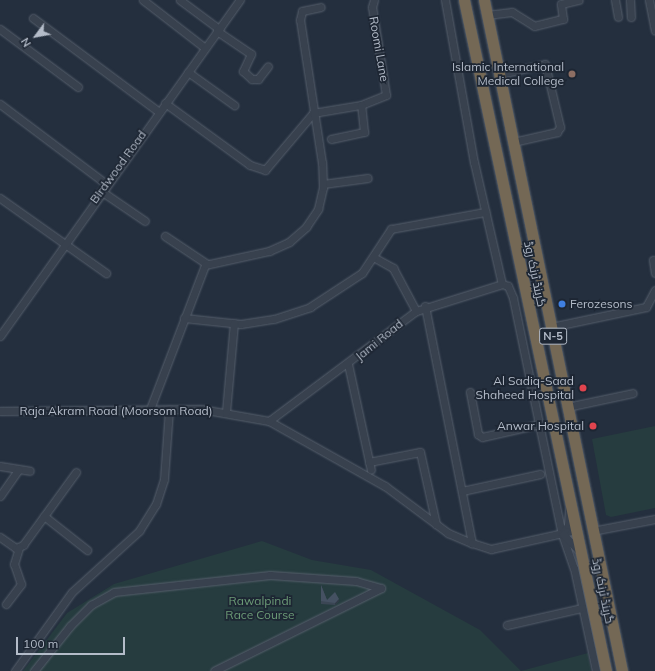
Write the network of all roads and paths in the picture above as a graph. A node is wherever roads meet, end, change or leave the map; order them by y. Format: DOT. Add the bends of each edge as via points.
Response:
graph roads {
  1 [pos="143,0"];
  2 [pos="180,0"];
  3 [pos="240,0"];
  4 [pos="374,0"];
  5 [pos="445,0"];
  6 [pos="464,0"];
  7 [pos="484,0"];
  8 [pos="579,0"];
  9 [pos="614,0"];
  10 [pos="630,0"];
  11 [pos="649,0"];
  12 [pos="322,7"];
  13 [pos="487,15"];
  14 [pos="618,17"];
  15 [pos="631,17"];
  16 [pos="33,18"];
  17 [pos="0,29"];
  18 [pos="218,30"];
  19 [pos="655,30"];
  20 [pos="205,48"];
  21 [pos="268,66"];
  22 [pos="188,72"];
  23 [pos="500,74"];
  24 [pos="78,87"];
  25 [pos="0,104"];
  26 [pos="165,104"];
  27 [pos="234,105"];
  28 [pos="361,105"];
  29 [pos="159,112"];
  30 [pos="313,112"];
  31 [pos="331,139"];
  32 [pos="513,142"];
  33 [pos="368,178"];
  34 [pos="106,184"];
  35 [pos="323,184"];
  36 [pos="101,191"];
  37 [pos="0,198"];
  38 [pos="485,212"];
  39 [pos="145,221"];
  40 [pos="165,236"];
  41 [pos="64,243"];
  42 [pos="375,258"];
  43 [pos="653,260"];
  44 [pos="207,264"];
  45 [pos="106,273"];
  46 [pos="655,273"];
  47 [pos="502,284"];
  48 [pos="655,290"];
  49 [pos="425,306"];
  50 [pos="416,311"];
  51 [pos="184,318"];
  52 [pos="234,324"];
  53 [pos="551,327"];
  54 [pos="0,336"];
  55 [pos="348,364"];
  56 [pos="470,392"];
  57 [pos="633,393"];
  58 [pos="567,407"];
  59 [pos="150,408"];
  60 [pos="169,409"];
  61 [pos="0,411"];
  62 [pos="226,412"];
  63 [pos="269,421"];
  64 [pos="540,424"];
  65 [pos="369,462"];
  66 [pos="0,466"];
  67 [pos="18,470"];
  68 [pos="371,470"];
  69 [pos="30,471"];
  70 [pos="76,472"];
  71 [pos="540,474"];
  72 [pos="462,491"];
  73 [pos="0,496"];
  74 [pos="570,500"];
  75 [pos="44,516"];
  76 [pos="655,519"];
  77 [pos="436,524"];
  78 [pos="577,530"];
  79 [pos="592,530"];
  80 [pos="562,534"];
  81 [pos="0,537"];
  82 [pos="472,543"];
  83 [pos="19,548"];
  84 [pos="87,550"];
  85 [pos="582,554"];
  86 [pos="6,604"];
  87 [pos="582,608"];
  88 [pos="507,625"];
  89 [pos="15,671"];
  90 [pos="34,671"];
  91 [pos="214,671"];
  92 [pos="596,671"];
  93 [pos="606,671"];
  94 [pos="622,671"];
  1 -- 20 [label="street"];
  2 -- 18 [label="street"];
  3 -- 18 [label="street, BIrdwood Road"];
  4 -- 28 [label="street, Roomi Lane" via="372,7 387,91 383,98"];
  5 -- 38 [label="street"];
  6 -- 74 [label="highway, گرینڈ ٹرنک روڈ / N-5"];
  7 -- 13 [label="highway, گرینڈ ٹرنک روڈ / N-5"];
  8 -- 13 [label="street" via="561,4 563,19 534,26 512,12"];
  9 -- 14 [label="street"];
  10 -- 15 [label="street"];
  11 -- 19 [label="street"];
  12 -- 30 [label="street" via="300,13"];
  13 -- 23 [label="highway, گرینڈ ٹرنک روڈ / N-5"];
  16 -- 29 [label="street"];
  17 -- 24 [label="street"];
  18 -- 20 [label="street, BIrdwood Road"];
  18 -- 21 [label="street" via="251,54 243,71 252,79 258,79"];
  20 -- 22 [label="street, BIrdwood Road"];
  22 -- 26 [label="street, BIrdwood Road"];
  22 -- 27 [label="street"];
  23 -- 32 [label="highway, گرینڈ ٹرنک روڈ / N-5"];
  23 -- 32 [label="street" via="546,64 560,127 557,132"];
  25 -- 34 [label="street"];
  26 -- 29 [label="street, BIrdwood Road"];
  26 -- 30 [label="street" via="250,165 265,170"];
  28 -- 30 [label="street, Roomi Lane"];
  28 -- 31 [label="street" via="364,132"];
  29 -- 34 [label="street, BIrdwood Road"];
  30 -- 35 [label="street"];
  32 -- 53 [label="highway, گرینڈ ٹرنک روڈ / N-5"];
  33 -- 35 [label="street"];
  34 -- 36 [label="street, BIrdwood Road"];
  35 -- 44 [label="street" via="318,208 306,227 289,242 269,251"];
  36 -- 39 [label="street"];
  36 -- 41 [label="street, BIrdwood Road"];
  37 -- 41 [label="street"];
  38 -- 42 [label="street" via="391,229"];
  38 -- 47 [label="street"];
  40 -- 44 [label="street"];
  41 -- 45 [label="street"];
  41 -- 54 [label="street, BIrdwood Road"];
  42 -- 50 [label="street" via="393,268"];
  42 -- 52 [label="street" via="362,273 310,308 274,319"];
  43 -- 46 [label="street"];
  44 -- 51 [label="street"];
  47 -- 49 [label="street, Jami Road"];
  47 -- 64 [label="street" via="508,286 513,298"];
  48 -- 53 [label="street" via="646,307"];
  49 -- 50 [label="street, Jami Road"];
  49 -- 72 [label="street"];
  50 -- 55 [label="street, Jami Road"];
  51 -- 52 [label="street"];
  51 -- 59 [label="street"];
  52 -- 62 [label="street"];
  53 -- 58 [label="highway, گرینڈ ٹرنک روڈ / N-5"];
  55 -- 63 [label="street, Jami Road"];
  55 -- 65 [label="street"];
  56 -- 64 [label="street" via="478,434 482,437"];
  57 -- 58 [label="street"];
  58 -- 79 [label="highway, گرینڈ ٹرنک روڈ / N-5"];
  59 -- 60 [label="street, Raja Akram Road (Moorsom Road)"];
  59 -- 61 [label="street, Raja Akram Road (Moorsom Road)"];
  60 -- 62 [label="street, Raja Akram Road (Moorsom Road)"];
  60 -- 89 [label="street" via="164,479 156,504 139,531 72,592"];
  62 -- 63 [label="street, Raja Akram Road (Moorsom Road)"];
  63 -- 77 [label="street, Raja Akram Road (Moorsom Road)" via="385,486"];
  64 -- 80 [label="street"];
  65 -- 68 [label="street"];
  65 -- 77 [label="street" via="420,452"];
  66 -- 67 [label="street"];
  67 -- 69 [label="street"];
  67 -- 73 [label="street"];
  70 -- 75 [label="street"];
  71 -- 72 [label="street"];
  72 -- 82 [label="street"];
  74 -- 78 [label="highway, گرینڈ ٹرنک روڈ / N-5"];
  74 -- 80 [label="street" via="568,525"];
  75 -- 83 [label="street"];
  75 -- 84 [label="street"];
  76 -- 79 [label="street"];
  77 -- 82 [label="street, Raja Akram Road (Moorsom Road)"];
  78 -- 80 [label="street, Raja Akram Road (Moorsom Road)"];
  78 -- 85 [label="highway, گرینڈ ٹرنک روڈ / N-5"];
  79 -- 94 [label="highway, گرینڈ ٹرنک روڈ / N-5"];
  80 -- 82 [label="street, Raja Akram Road (Moorsom Road)" via="491,549"];
  80 -- 85 [label="street"];
  80 -- 87 [label="street"];
  81 -- 83 [label="street"];
  83 -- 86 [label="street" via="14,564 22,584"];
  85 -- 93 [label="highway, گرینڈ ٹرنک روڈ / N-5"];
  87 -- 88 [label="street"];
  87 -- 92 [label="street"];
  90 -- 91 [label="street" via="91,605 114,592 270,575 356,581 381,588"];
}
